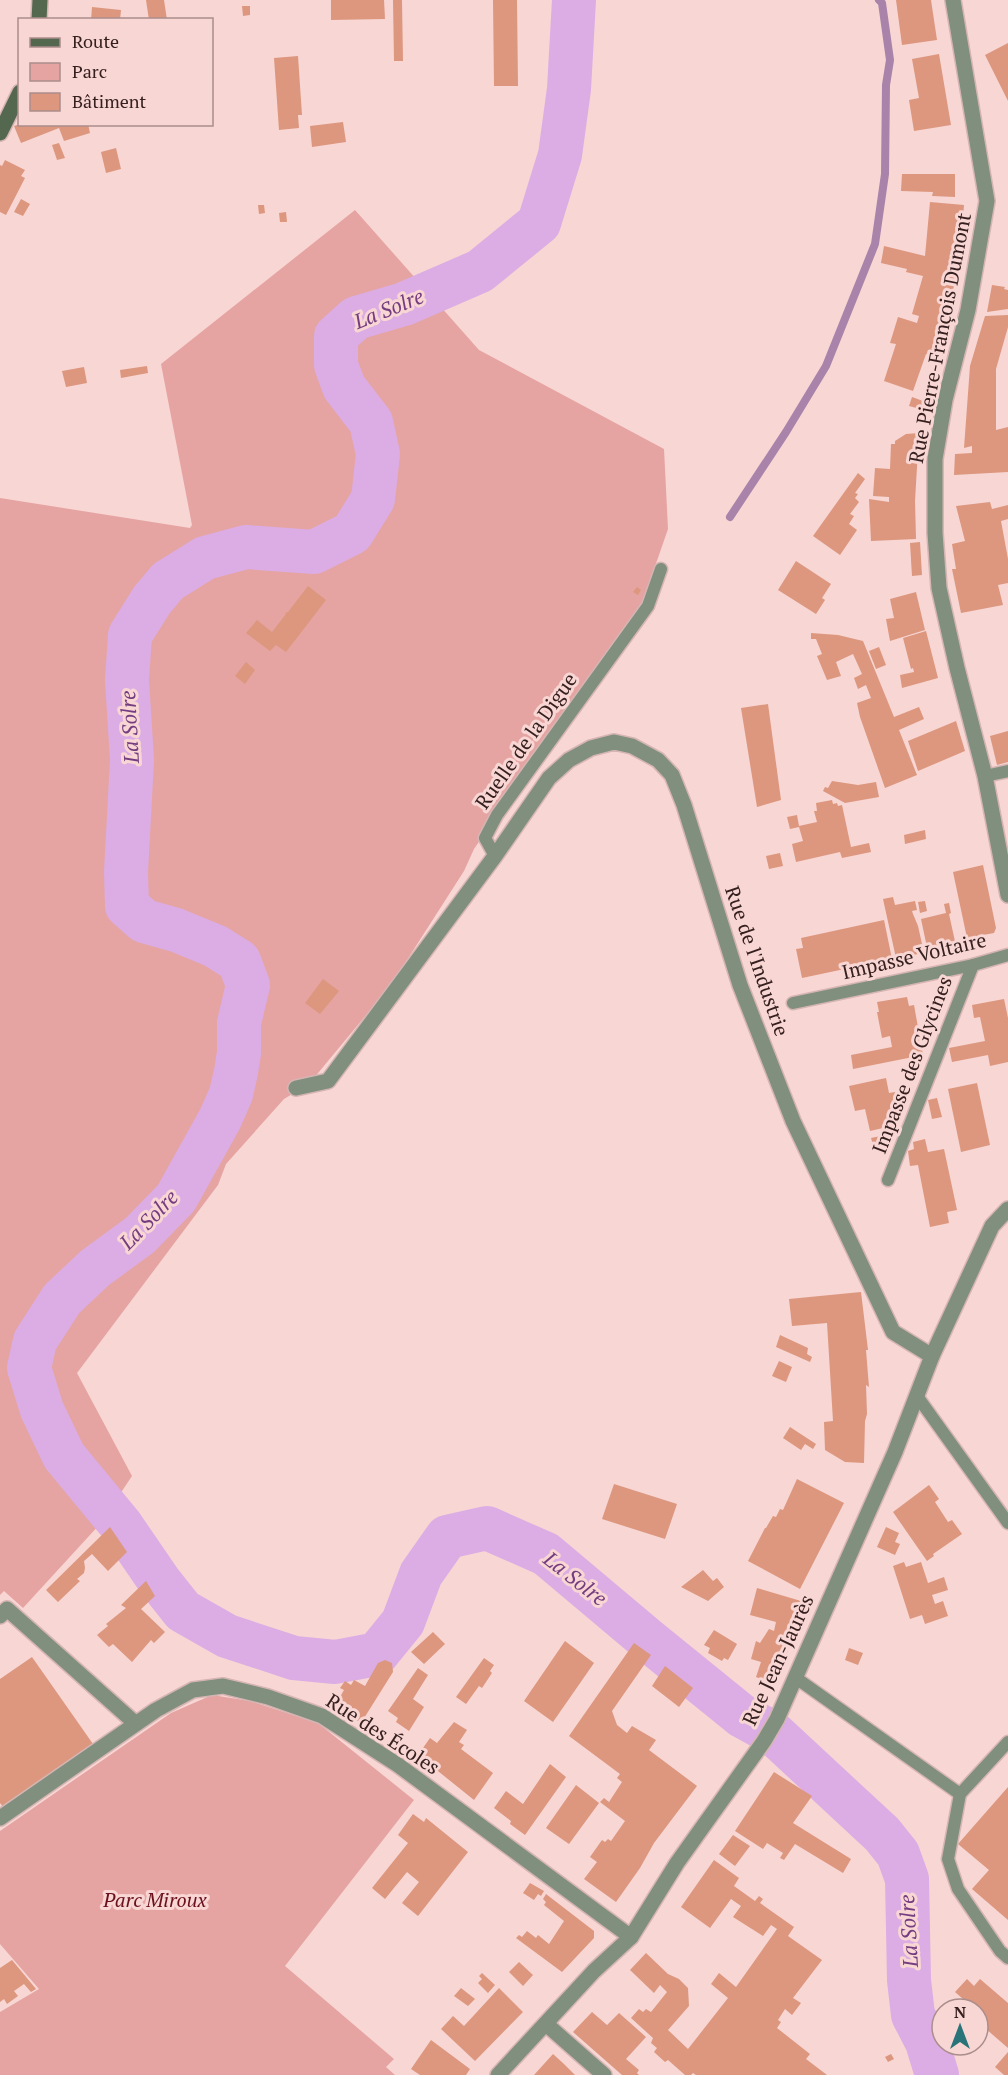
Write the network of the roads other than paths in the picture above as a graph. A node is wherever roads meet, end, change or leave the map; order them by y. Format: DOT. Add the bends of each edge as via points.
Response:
graph roads {
  1 [pos="40,0"];
  2 [pos="953,0"];
  3 [pos="39,18"];
  4 [pos="18,96"];
  5 [pos="1,131"];
  6 [pos="661,569"];
  7 [pos="1008,771"];
  8 [pos="985,776"];
  9 [pos="495,856"];
  10 [pos="1008,895"];
  11 [pos="1008,955"];
  12 [pos="973,965"];
  13 [pos="793,1003"];
  14 [pos="296,1088"];
  15 [pos="888,1180"];
  16 [pos="1008,1209"];
  17 [pos="932,1356"];
  18 [pos="916,1396"];
  19 [pos="1008,1523"];
  20 [pos="3,1613"];
  21 [pos="795,1678"];
  22 [pos="135,1724"];
  23 [pos="1008,1742"];
  24 [pos="960,1794"];
  25 [pos="0,1818"];
  26 [pos="631,1937"];
  27 [pos="1008,1958"];
  28 [pos="546,2024"];
  29 [pos="498,2075"];
  30 [pos="604,2075"];
  1 -- 3 [label="street"];
  2 -- 8 [label="street, Rue Pierre-François Dumont" via="987,201 935,459 935,534 939,588"];
  4 -- 5 [label="street"];
  6 -- 9 [label="lane, Ruelle de la Digue" via="648,606 497,815 485,838"];
  7 -- 8 [label="lane"];
  8 -- 10 [label="street, Rue Pierre-François Dumont"];
  9 -- 14 [label="street" via="328,1080"];
  9 -- 17 [label="street, Rue de l'Industrie" via="549,778 569,760 591,748 614,742 632,746 658,760 672,775 740,985 794,1121 893,1332"];
  11 -- 12 [label="lane, Impasse Voltaire"];
  12 -- 13 [label="lane, Impasse Voltaire"];
  12 -- 15 [label="lane, Impasse des Glycines"];
  16 -- 17 [label="street, Rue Jean-Jaurès" via="992,1226"];
  17 -- 18 [label="street, Rue Jean-Jaurès"];
  18 -- 19 [label="lane"];
  18 -- 21 [label="street, Rue Jean-Jaurès"];
  20 -- 22 [label="street"];
  21 -- 24 [label="lane"];
  21 -- 26 [label="street, Rue Jean-Jaurès" via="764,1741 677,1863"];
  22 -- 25 [label="street, Rue des Écoles"];
  22 -- 26 [label="street, Rue des Écoles" via="193,1690 223,1686 322,1716 398,1765"];
  23 -- 24 [label="lane"];
  24 -- 27 [label="lane" via="948,1859 958,1890"];
  26 -- 28 [label="street, Rue Jean-Jaurès"];
  28 -- 29 [label="street, Rue Jean-Jaurès"];
  28 -- 30 [label="street"];
}
